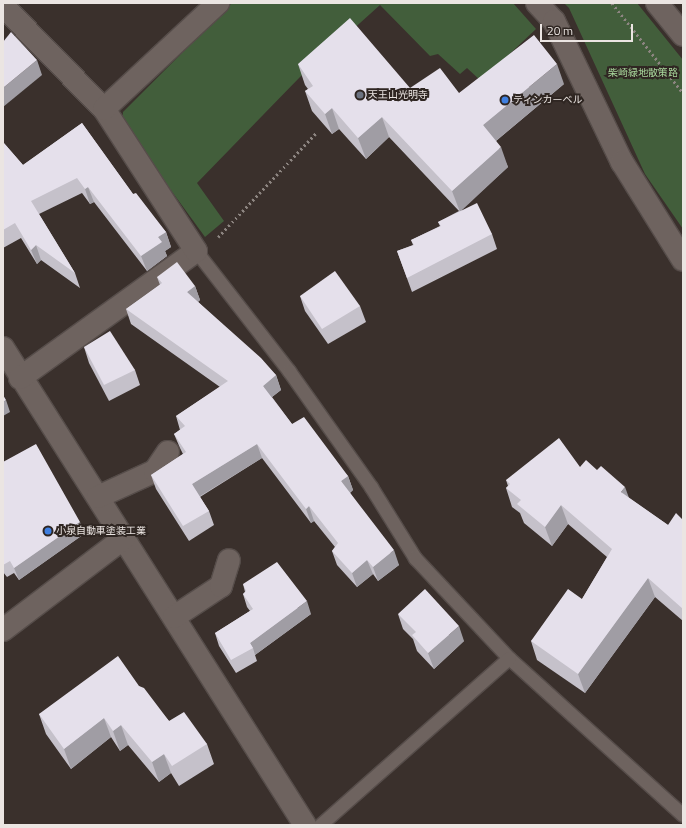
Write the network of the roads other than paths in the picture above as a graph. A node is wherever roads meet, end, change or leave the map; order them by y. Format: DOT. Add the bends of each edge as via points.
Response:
graph roads {
  1 [pos="218,3"];
  2 [pos="538,3"];
  3 [pos="657,3"];
  4 [pos="3,6"];
  5 [pos="683,35"];
  6 [pos="104,108"];
  7 [pos="196,251"];
  8 [pos="683,260"];
  9 [pos="3,348"];
  10 [pos="20,378"];
  11 [pos="168,452"];
  12 [pos="98,497"];
  13 [pos="124,538"];
  14 [pos="229,560"];
  15 [pos="174,617"];
  16 [pos="3,630"];
  17 [pos="509,658"];
  18 [pos="683,815"];
  19 [pos="305,825"];
  20 [pos="320,825"];
  1 -- 6 [label="street"];
  2 -- 8 [label="street" via="554,21 622,162"];
  3 -- 5 [label="street"];
  4 -- 6 [label="street"];
  6 -- 7 [label="street"];
  7 -- 10 [label="street"];
  7 -- 17 [label="lane" via="294,377 371,487 415,558"];
  9 -- 10 [label="street"];
  10 -- 12 [label="street"];
  11 -- 12 [label="street" via="155,471"];
  12 -- 13 [label="street"];
  13 -- 15 [label="street"];
  13 -- 16 [label="street"];
  14 -- 15 [label="street" via="221,586"];
  15 -- 19 [label="street"];
  17 -- 18 [label="lane"];
  17 -- 20 [label="lane"];
}
